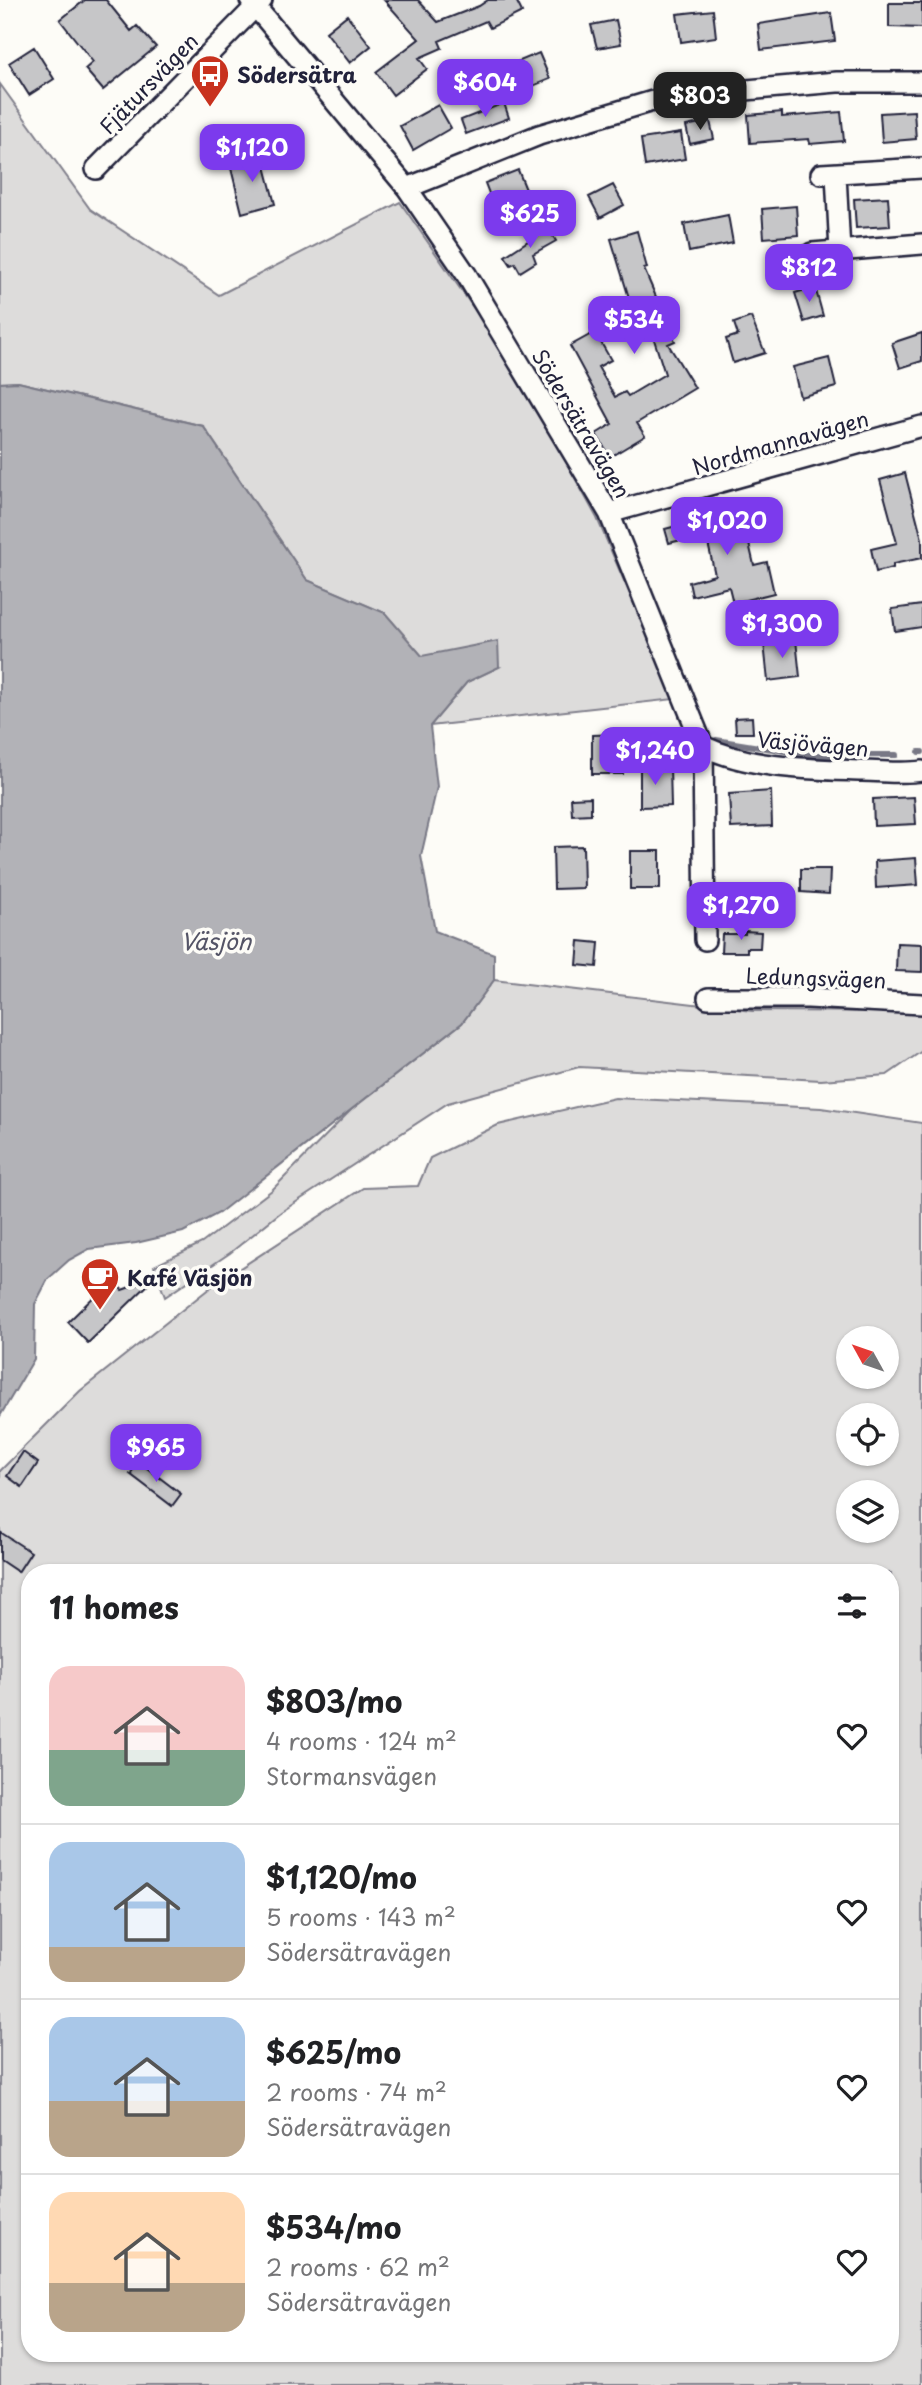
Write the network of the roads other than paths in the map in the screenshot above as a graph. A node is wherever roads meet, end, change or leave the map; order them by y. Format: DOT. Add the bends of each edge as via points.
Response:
graph roads {
  1 [pos="256,2"];
  2 [pos="922,82"];
  3 [pos="922,168"];
  4 [pos="96,169"];
  5 [pos="407,188"];
  6 [pos="922,244"];
  7 [pos="840,252"];
  8 [pos="812,253"];
  9 [pos="922,426"];
  10 [pos="609,513"];
  11 [pos="703,746"];
  12 [pos="922,771"];
  13 [pos="705,940"];
  14 [pos="708,998"];
  15 [pos="922,1004"];
  1 -- 4 [label="street, Fjätursvägen"];
  1 -- 5 [label="street, Södersätravägen"];
  2 -- 5 [label="street" via="837,82 667,97 539,135"];
  3 -- 7 [label="street" via="828,174"];
  5 -- 10 [label="street, Södersätravägen" via="466,274"];
  6 -- 7 [label="street"];
  7 -- 8 [label="street"];
  9 -- 10 [label="street, Nordmannavägen"];
  10 -- 11 [label="street, Södersätravägen"];
  11 -- 12 [label="street, Väsjövägen" via="723,756 802,768"];
  11 -- 13 [label="street, Södersätravägen"];
  14 -- 15 [label="street, Ledungsvägen"];
}
